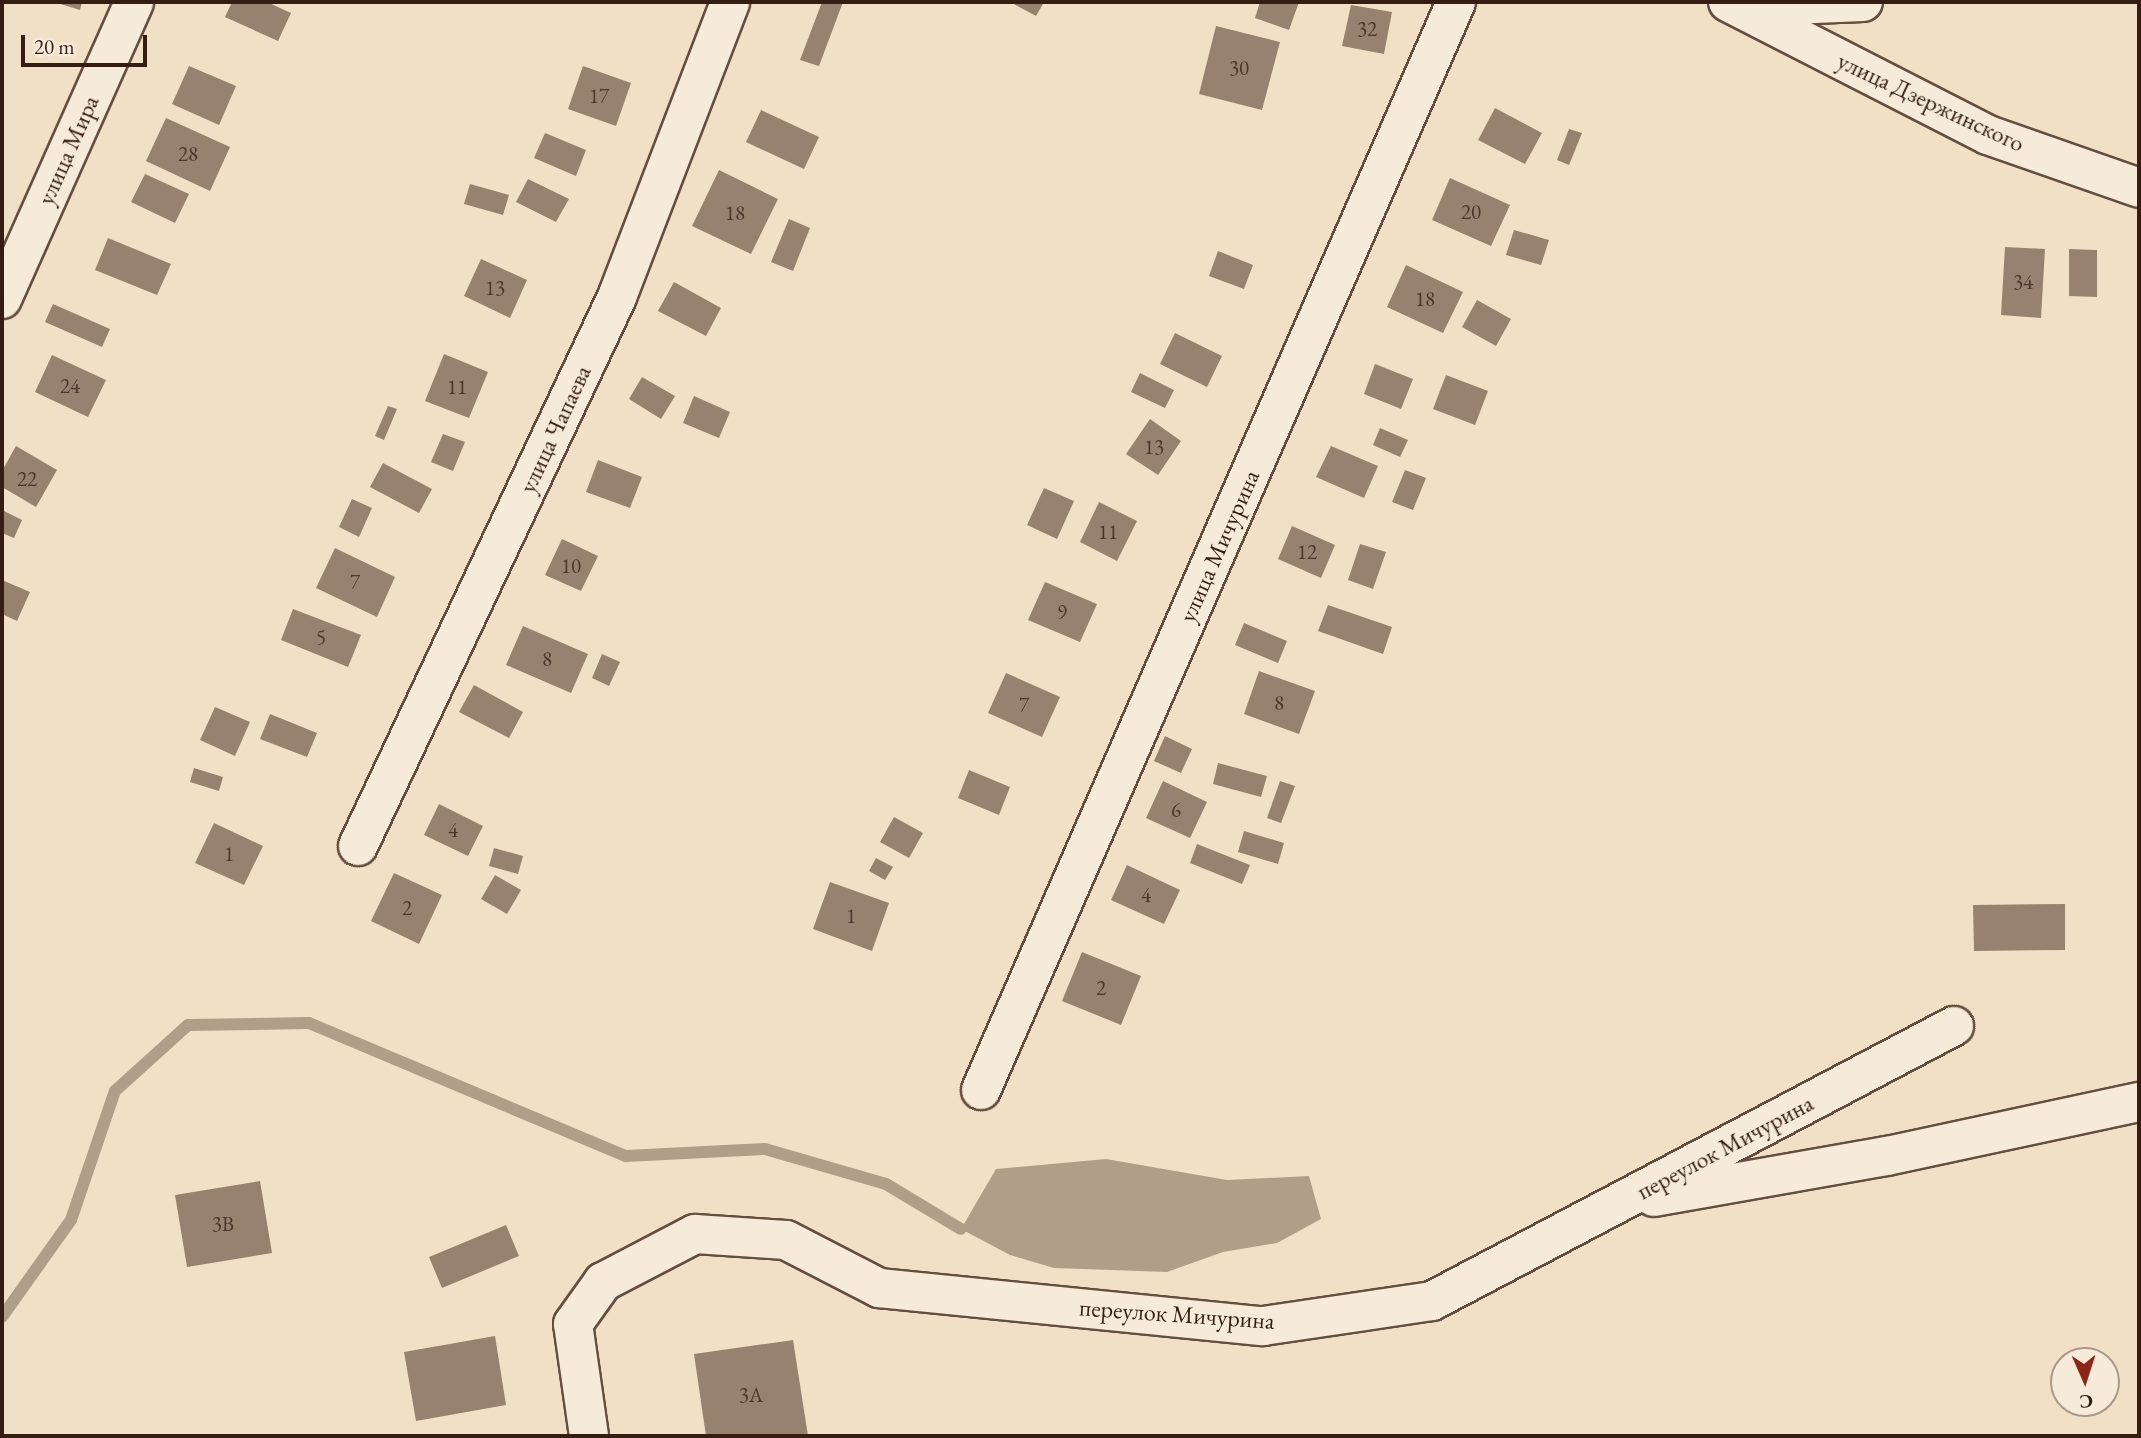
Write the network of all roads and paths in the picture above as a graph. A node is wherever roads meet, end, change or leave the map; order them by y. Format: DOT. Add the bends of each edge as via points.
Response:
graph roads {
  1 [pos="134,2"];
  2 [pos="730,2"];
  3 [pos="1457,2"];
  4 [pos="1863,2"];
  5 [pos="1734,5"];
  6 [pos="2139,188"];
  7 [pos="2,299"];
  8 [pos="358,846"];
  9 [pos="1954,1026"];
  10 [pos="981,1090"];
  11 [pos="2139,1102"];
  12 [pos="1618,1203"];
  13 [pos="589,1436"];
  1 -- 7 [label="street, улица Мира"];
  2 -- 8 [label="street, улица Чапаева" via="617,297"];
  3 -- 10 [label="street, улица Мичурина"];
  4 -- 5 [label="street"];
  5 -- 6 [label="street, улица Дзержинского" via="1988,135"];
  9 -- 12 [label="street, переулок Мичурина"];
  11 -- 12 [label="street" via="1887,1156"];
  12 -- 13 [label="street, переулок Мичурина" via="1432,1301 1263,1326 879,1288 786,1240 695,1234 603,1282 573,1325"];
}
